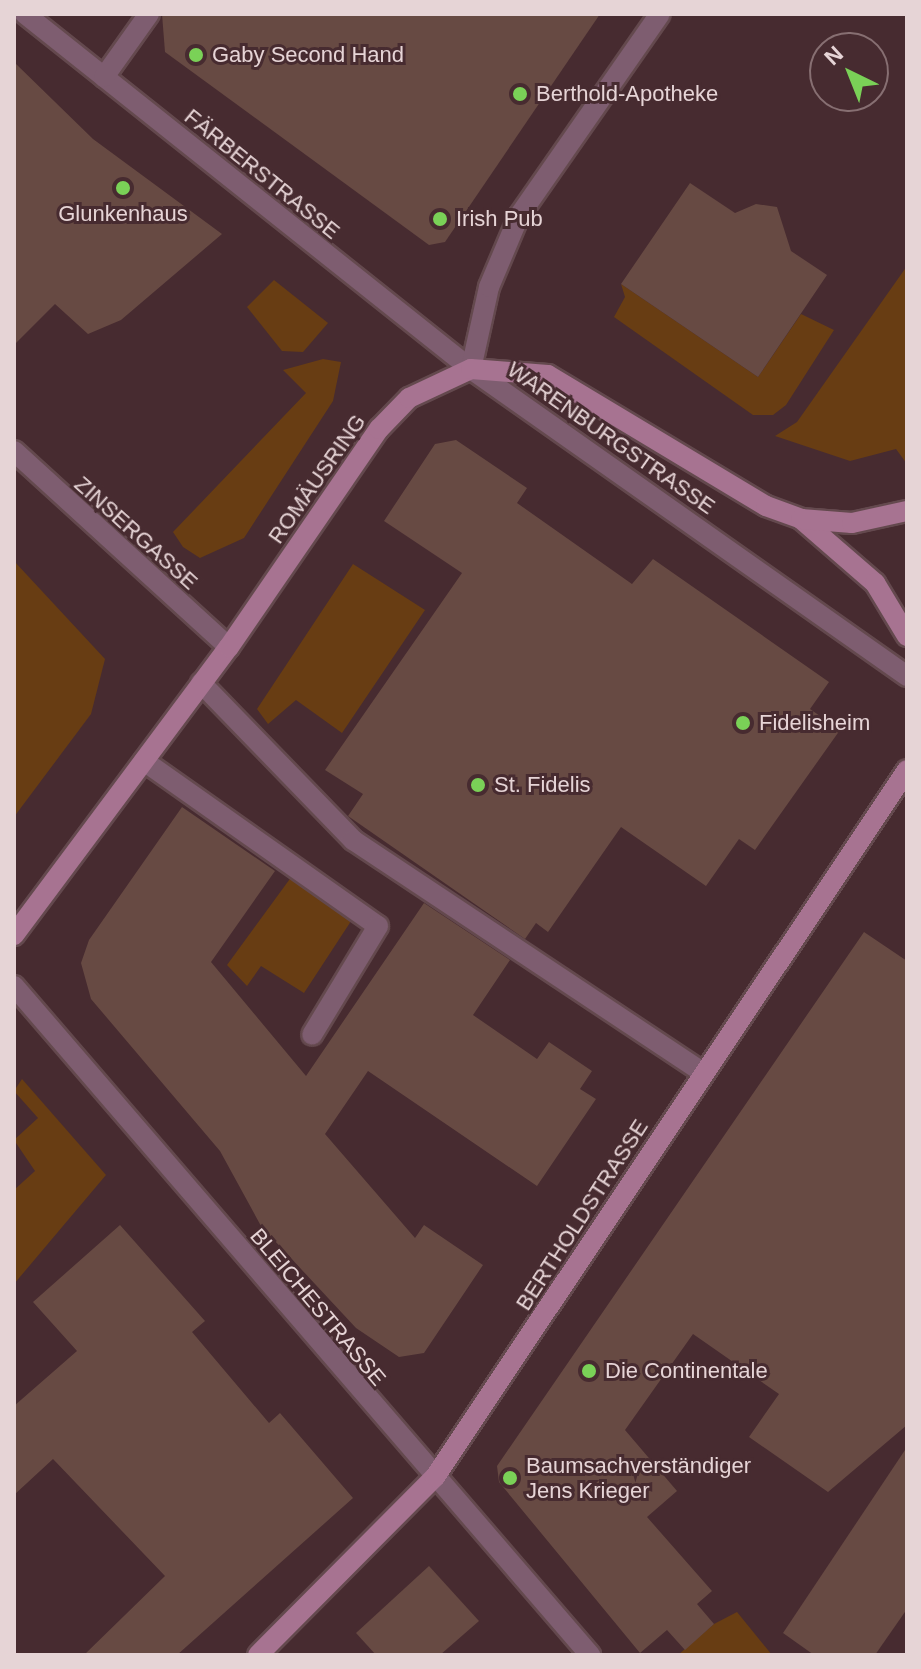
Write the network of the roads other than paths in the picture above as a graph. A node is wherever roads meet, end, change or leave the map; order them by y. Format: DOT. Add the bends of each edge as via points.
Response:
graph roads {
  1 [pos="25,14"];
  2 [pos="149,14"];
  3 [pos="660,14"];
  4 [pos="104,77"];
  5 [pos="471,369"];
  6 [pos="14,451"];
  7 [pos="902,513"];
  8 [pos="801,519"];
  9 [pos="907,636"];
  10 [pos="229,647"];
  11 [pos="907,676"];
  12 [pos="201,683"];
  13 [pos="144,761"];
  14 [pos="907,770"];
  15 [pos="14,935"];
  16 [pos="14,986"];
  17 [pos="312,1035"];
  18 [pos="704,1073"];
  19 [pos="435,1477"];
  20 [pos="258,1655"];
  21 [pos="590,1655"];
  1 -- 4 [label="street, FÄRBERSTRASSE"];
  2 -- 4 [label="street"];
  3 -- 5 [label="street" via="519,216 489,287"];
  4 -- 5 [label="street, FÄRBERSTRASSE"];
  5 -- 8 [label="main road, WARENBURGSTRASSE" via="548,375 753,499"];
  5 -- 10 [label="main road, ROMÄUSRING" via="409,398 379,429"];
  5 -- 11 [label="street, WARENBURGSTRASSE"];
  6 -- 10 [label="street, ZINSERGASSE"];
  7 -- 8 [label="main road, WARENBURGSTRASSE" via="852,523"];
  8 -- 9 [label="main road, WARENBURGSTRASSE" via="875,583"];
  10 -- 12 [label="main road, ROMÄUSRING"];
  12 -- 13 [label="main road, ROMÄUSRING"];
  12 -- 18 [label="street" via="353,840"];
  13 -- 15 [label="main road, ROMÄUSRING"];
  13 -- 17 [label="street" via="378,926"];
  14 -- 18 [label="main road, BERTHOLDSTRASSE"];
  16 -- 19 [label="street, BLEICHESTRASSE"];
  18 -- 19 [label="main road, BERTHOLDSTRASSE"];
  19 -- 20 [label="main road, BERTHOLDSTRASSE"];
  19 -- 21 [label="street, BLEICHESTRASSE"];
}
